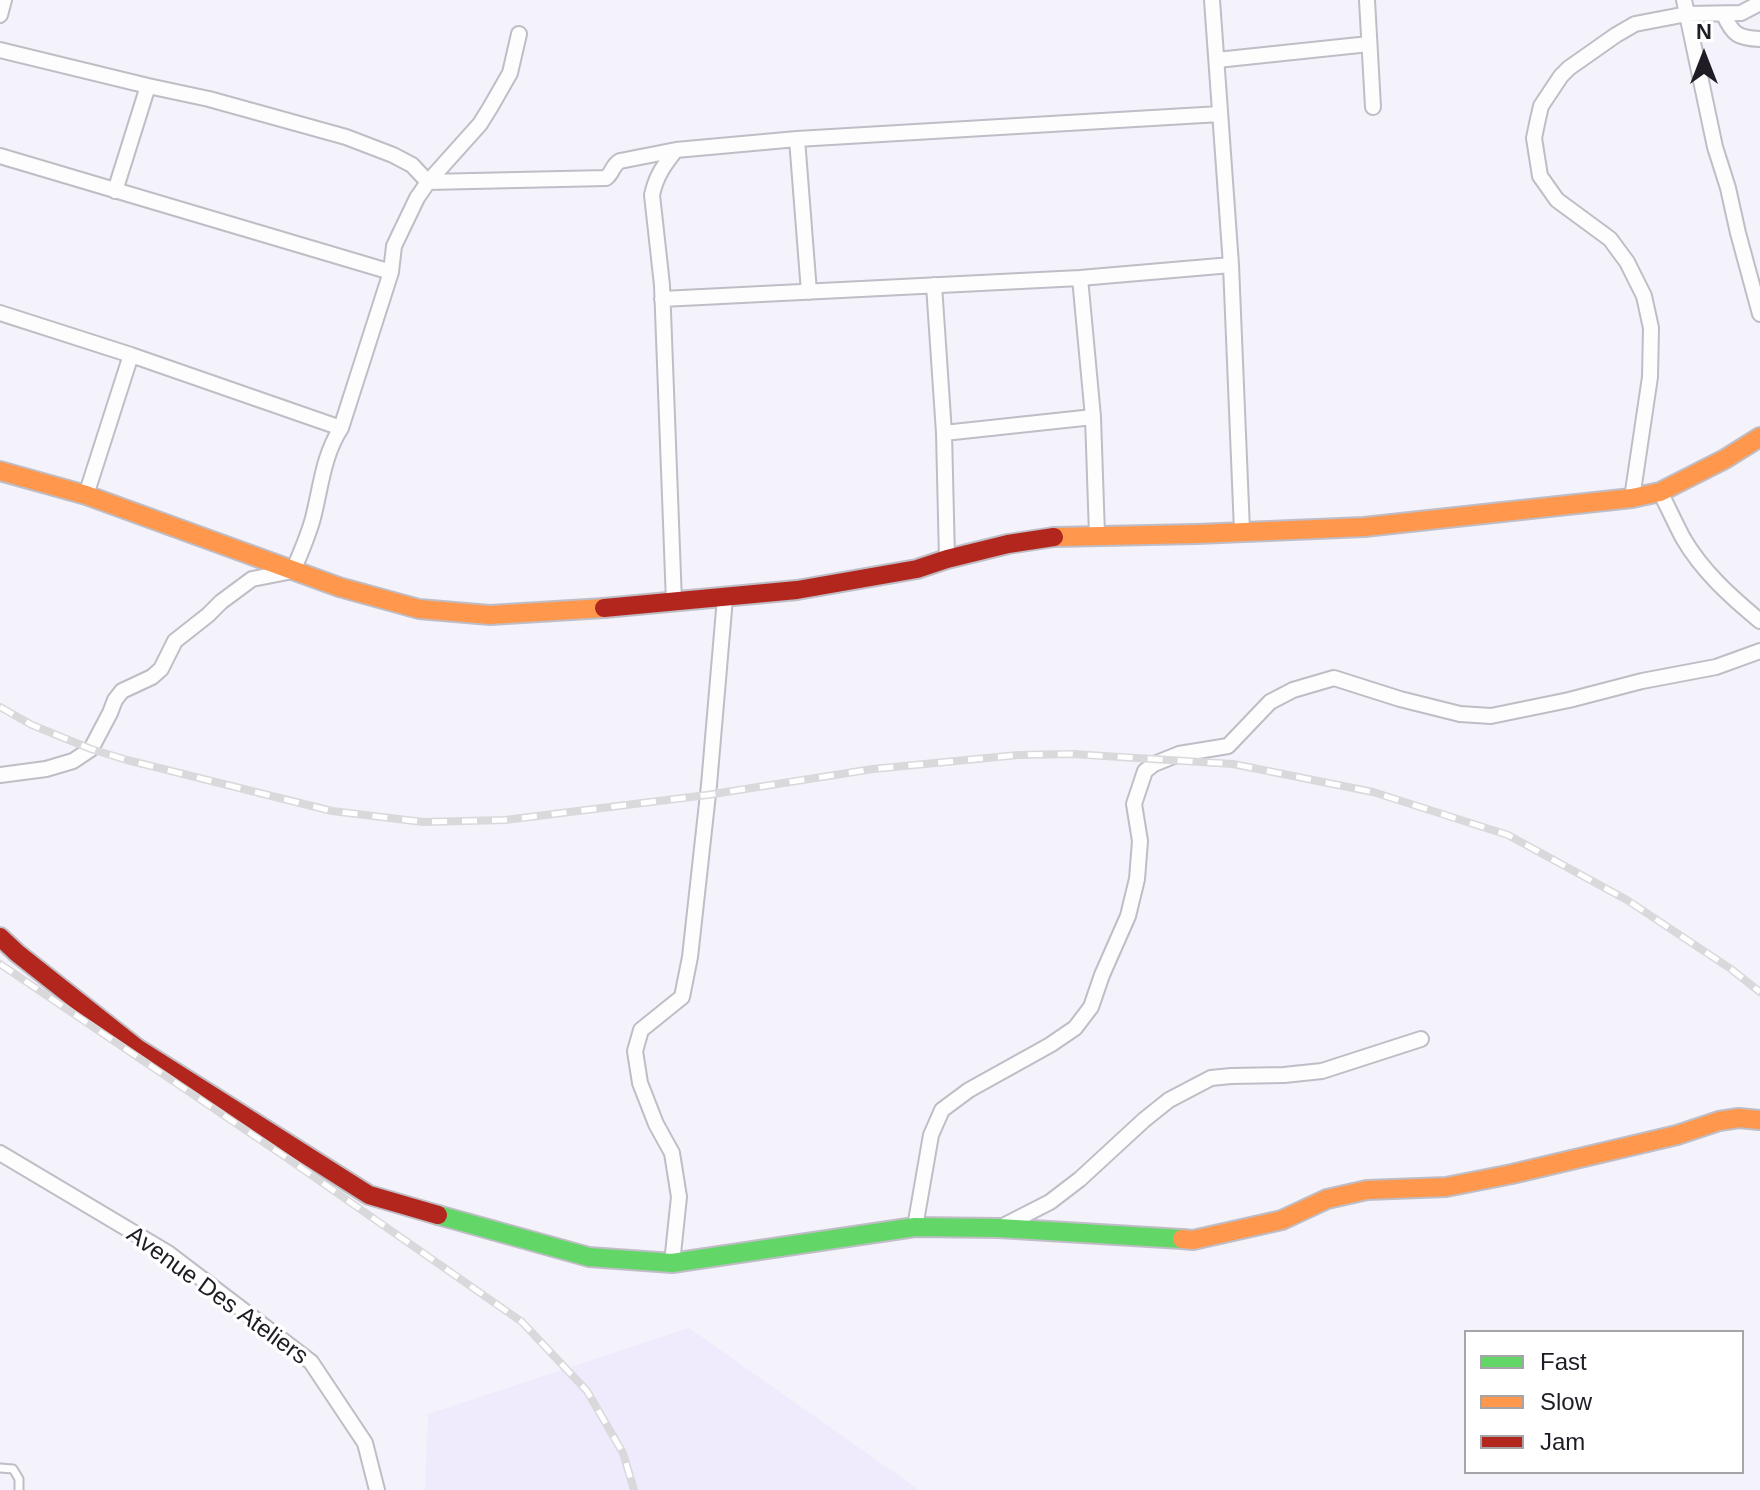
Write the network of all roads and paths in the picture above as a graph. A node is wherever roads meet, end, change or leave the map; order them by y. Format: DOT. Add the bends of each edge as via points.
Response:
graph roads {
  1 [pos="4,0"];
  2 [pos="1212,0"];
  3 [pos="1367,0"];
  4 [pos="1760,3"];
  5 [pos="1686,7"];
  6 [pos="0,15"];
  7 [pos="1724,15"];
  8 [pos="519,34"];
  9 [pos="1760,39"];
  10 [pos="1369,44"];
  11 [pos="0,50"];
  12 [pos="1217,60"];
  13 [pos="148,86"];
  14 [pos="1373,107"];
  15 [pos="1220,114"];
  16 [pos="797,139"];
  17 [pos="676,150"];
  18 [pos="0,156"];
  19 [pos="428,182"];
  20 [pos="115,191"];
  21 [pos="1231,265"];
  22 [pos="391,272"];
  23 [pos="1080,278"];
  24 [pos="934,285"];
  25 [pos="809,292"];
  26 [pos="662,299"];
  27 [pos="0,313"];
  28 [pos="1760,314"];
  29 [pos="131,355"];
  30 [pos="1093,417"];
  31 [pos="341,428"];
  32 [pos="944,433"];
  33 [pos="1760,437"];
  34 [pos="0,471"];
  35 [pos="1660,492"];
  36 [pos="86,495"];
  37 [pos="1632,498"];
  38 [pos="1242,531"];
  39 [pos="1097,535"];
  40 [pos="947,559"];
  41 [pos="293,571"];
  42 [pos="725,598"];
  43 [pos="674,602"];
  44 [pos="1760,621"];
  45 [pos="1760,651"];
  46 [pos="0,775"];
  47 [pos="0,937"];
  48 [pos="1421,1039"];
  49 [pos="1760,1120"];
  50 [pos="0,1153"];
  51 [pos="915,1227"];
  52 [pos="999,1228"];
  53 [pos="672,1263"];
  54 [pos="0,1468"];
  55 [pos="19,1490"];
  56 [pos="377,1490"];
  1 -- 6 [label="street"];
  2 -- 12 [label="street"];
  3 -- 10 [label="street"];
  4 -- 7 [label="street"];
  5 -- 7 [label="street"];
  5 -- 28 [label="street" via="1715,147"];
  5 -- 37 [label="street" via="1635,24 1569,68 1541,106 1534,138 1540,176 1557,200 1610,239 1644,296 1651,328 1650,377"];
  7 -- 9 [label="street" via="1735,35"];
  8 -- 19 [label="street" via="510,73 490,108"];
  10 -- 12 [label="street"];
  10 -- 14 [label="street"];
  11 -- 13 [label="street"];
  12 -- 15 [label="street"];
  13 -- 19 [label="street" via="346,137 412,165"];
  13 -- 20 [label="street"];
  15 -- 16 [label="street"];
  15 -- 21 [label="street"];
  16 -- 17 [label="street"];
  16 -- 25 [label="street"];
  17 -- 19 [label="street" via="620,161 606,178"];
  17 -- 26 [label="street" via="652,195"];
  18 -- 20 [label="street"];
  19 -- 22 [label="street" via="394,246"];
  20 -- 22 [label="street"];
  21 -- 23 [label="street"];
  21 -- 38 [label="street"];
  22 -- 31 [label="street"];
  23 -- 24 [label="street"];
  23 -- 30 [label="street"];
  24 -- 25 [label="street"];
  24 -- 32 [label="street"];
  25 -- 26 [label="street"];
  26 -- 43 [label="street"];
  27 -- 29 [label="street"];
  29 -- 31 [label="street"];
  29 -- 36 [label="street"];
  30 -- 32 [label="street"];
  30 -- 39 [label="street"];
  31 -- 41 [label="street" via="324,465 308,536"];
  32 -- 40 [label="street"];
  33 -- 35 [label="street"];
  34 -- 36 [label="street"];
  35 -- 37 [label="street"];
  35 -- 44 [label="street" via="1706,570"];
  36 -- 41 [label="street"];
  37 -- 38 [label="street" via="1364,527"];
  38 -- 39 [label="street"];
  39 -- 40 [label="street" via="1008,544"];
  40 -- 42 [label="street" via="870,578"];
  41 -- 43 [label="street" via="433,611 490,615"];
  41 -- 46 [label="street" via="252,579 175,641 161,669 122,691 91,749 46,769"];
  42 -- 43 [label="street"];
  42 -- 53 [label="street" via="688,967 682,997 641,1030 635,1051 640,1083 672,1153 679,1197"];
  45 -- 51 [label="street" via="1716,667 1491,716 1460,714 1334,678 1270,702 1228,746 1154,764 1145,771 1134,804 1140,841 1128,916 1091,1007 1075,1028 942,1110 931,1135"];
  47 -- 53 [label="street" via="137,1048 369,1195 589,1257"];
  48 -- 52 [label="street" via="1322,1071 1211,1078 1169,1100 1050,1202"];
  49 -- 52 [label="street" via="1719,1121 1446,1187 1367,1190 1327,1199 1282,1220 1193,1240"];
  50 -- 56 [label="street, Avenue Des Ateliers" via="168,1253 311,1362 365,1443"];
  51 -- 52 [label="street"];
  51 -- 53 [label="street"];
  54 -- 55 [label="lane" via="13,1469"];
}
